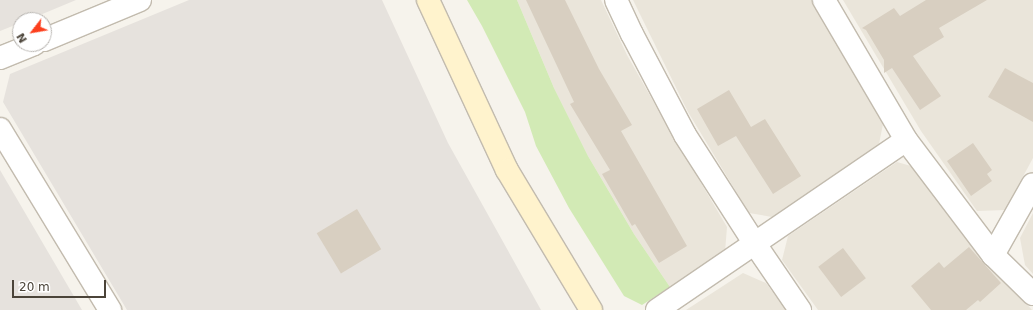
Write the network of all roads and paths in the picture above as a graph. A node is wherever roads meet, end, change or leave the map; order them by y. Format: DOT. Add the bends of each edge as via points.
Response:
graph roads {
  1 [pos="140,0"];
  2 [pos="428,0"];
  3 [pos="616,0"];
  4 [pos="824,0"];
  5 [pos="52,37"];
  6 [pos="15,52"];
  7 [pos="0,58"];
  8 [pos="0,129"];
  9 [pos="906,140"];
  10 [pos="1033,184"];
  11 [pos="755,244"];
  12 [pos="993,255"];
  13 [pos="1033,294"];
  14 [pos="110,310"];
  15 [pos="591,310"];
  16 [pos="658,310"];
  17 [pos="800,310"];
  1 -- 5 [label="street"];
  2 -- 15 [label="street" via="507,170"];
  3 -- 11 [label="street" via="685,135"];
  4 -- 9 [label="street"];
  6 -- 7 [label="street"];
  8 -- 14 [label="street"];
  9 -- 11 [label="street"];
  9 -- 12 [label="street"];
  10 -- 12 [label="street"];
  11 -- 16 [label="street"];
  11 -- 17 [label="street"];
  12 -- 13 [label="street"];
}
